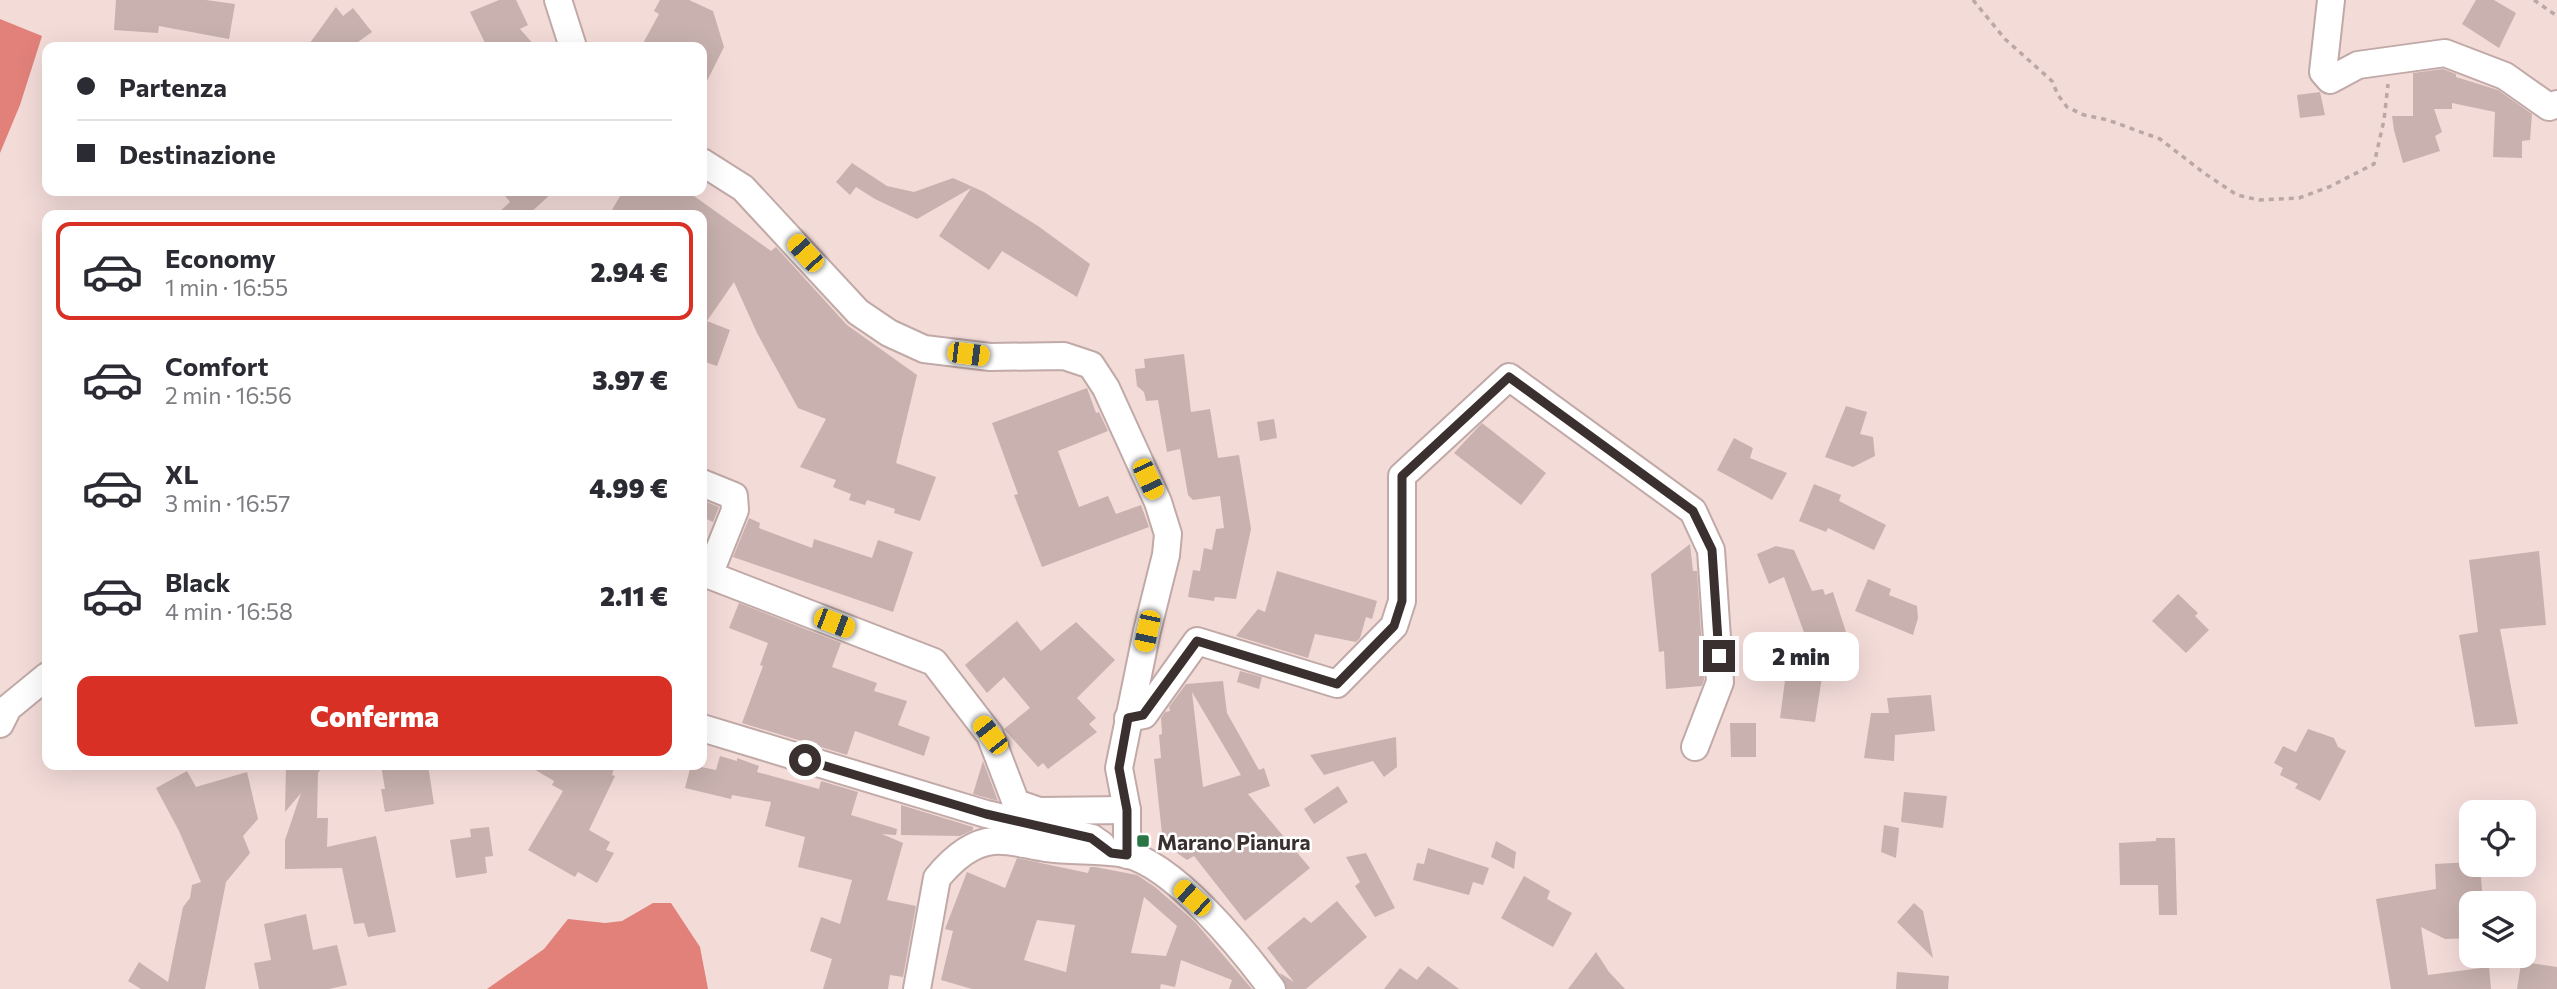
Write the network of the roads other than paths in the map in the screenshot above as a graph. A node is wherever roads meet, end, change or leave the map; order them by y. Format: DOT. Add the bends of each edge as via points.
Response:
graph roads {
  1 [pos="558,0"];
  2 [pos="2331,0"];
  3 [pos="571,42"];
  4 [pos="2557,104"];
  5 [pos="707,166"];
  6 [pos="707,485"];
  7 [pos="42,680"];
  8 [pos="1128,718"];
  9 [pos="0,724"];
  10 [pos="707,730"];
  11 [pos="1695,747"];
  12 [pos="1127,810"];
  13 [pos="1119,854"];
  14 [pos="917,989"];
  15 [pos="1272,989"];
  1 -- 3 [label="street"];
  2 -- 4 [label="street" via="2323,72 2330,80 2358,65 2445,53 2505,76 2549,107"];
  5 -- 8 [label="street" via="743,188 858,312 889,333 924,349 990,357 1064,356 1091,365 1158,502 1168,534"];
  6 -- 12 [label="street" via="734,496 735,510 709,575 934,662 990,735 1016,803 1039,811"];
  7 -- 9 [label="street" via="8,708"];
  8 -- 11 [label="street" via="1143,715 1197,641 1337,684 1394,626 1402,601 1402,476 1509,377 1693,511 1712,550 1720,682"];
  8 -- 12 [label="street" via="1119,768"];
  10 -- 13 [label="street" via="986,814 1091,838"];
  12 -- 13 [label="street"];
  13 -- 14 [label="street" via="993,841 968,849 937,878"];
  13 -- 15 [label="street" via="1145,861 1209,914"];
}
